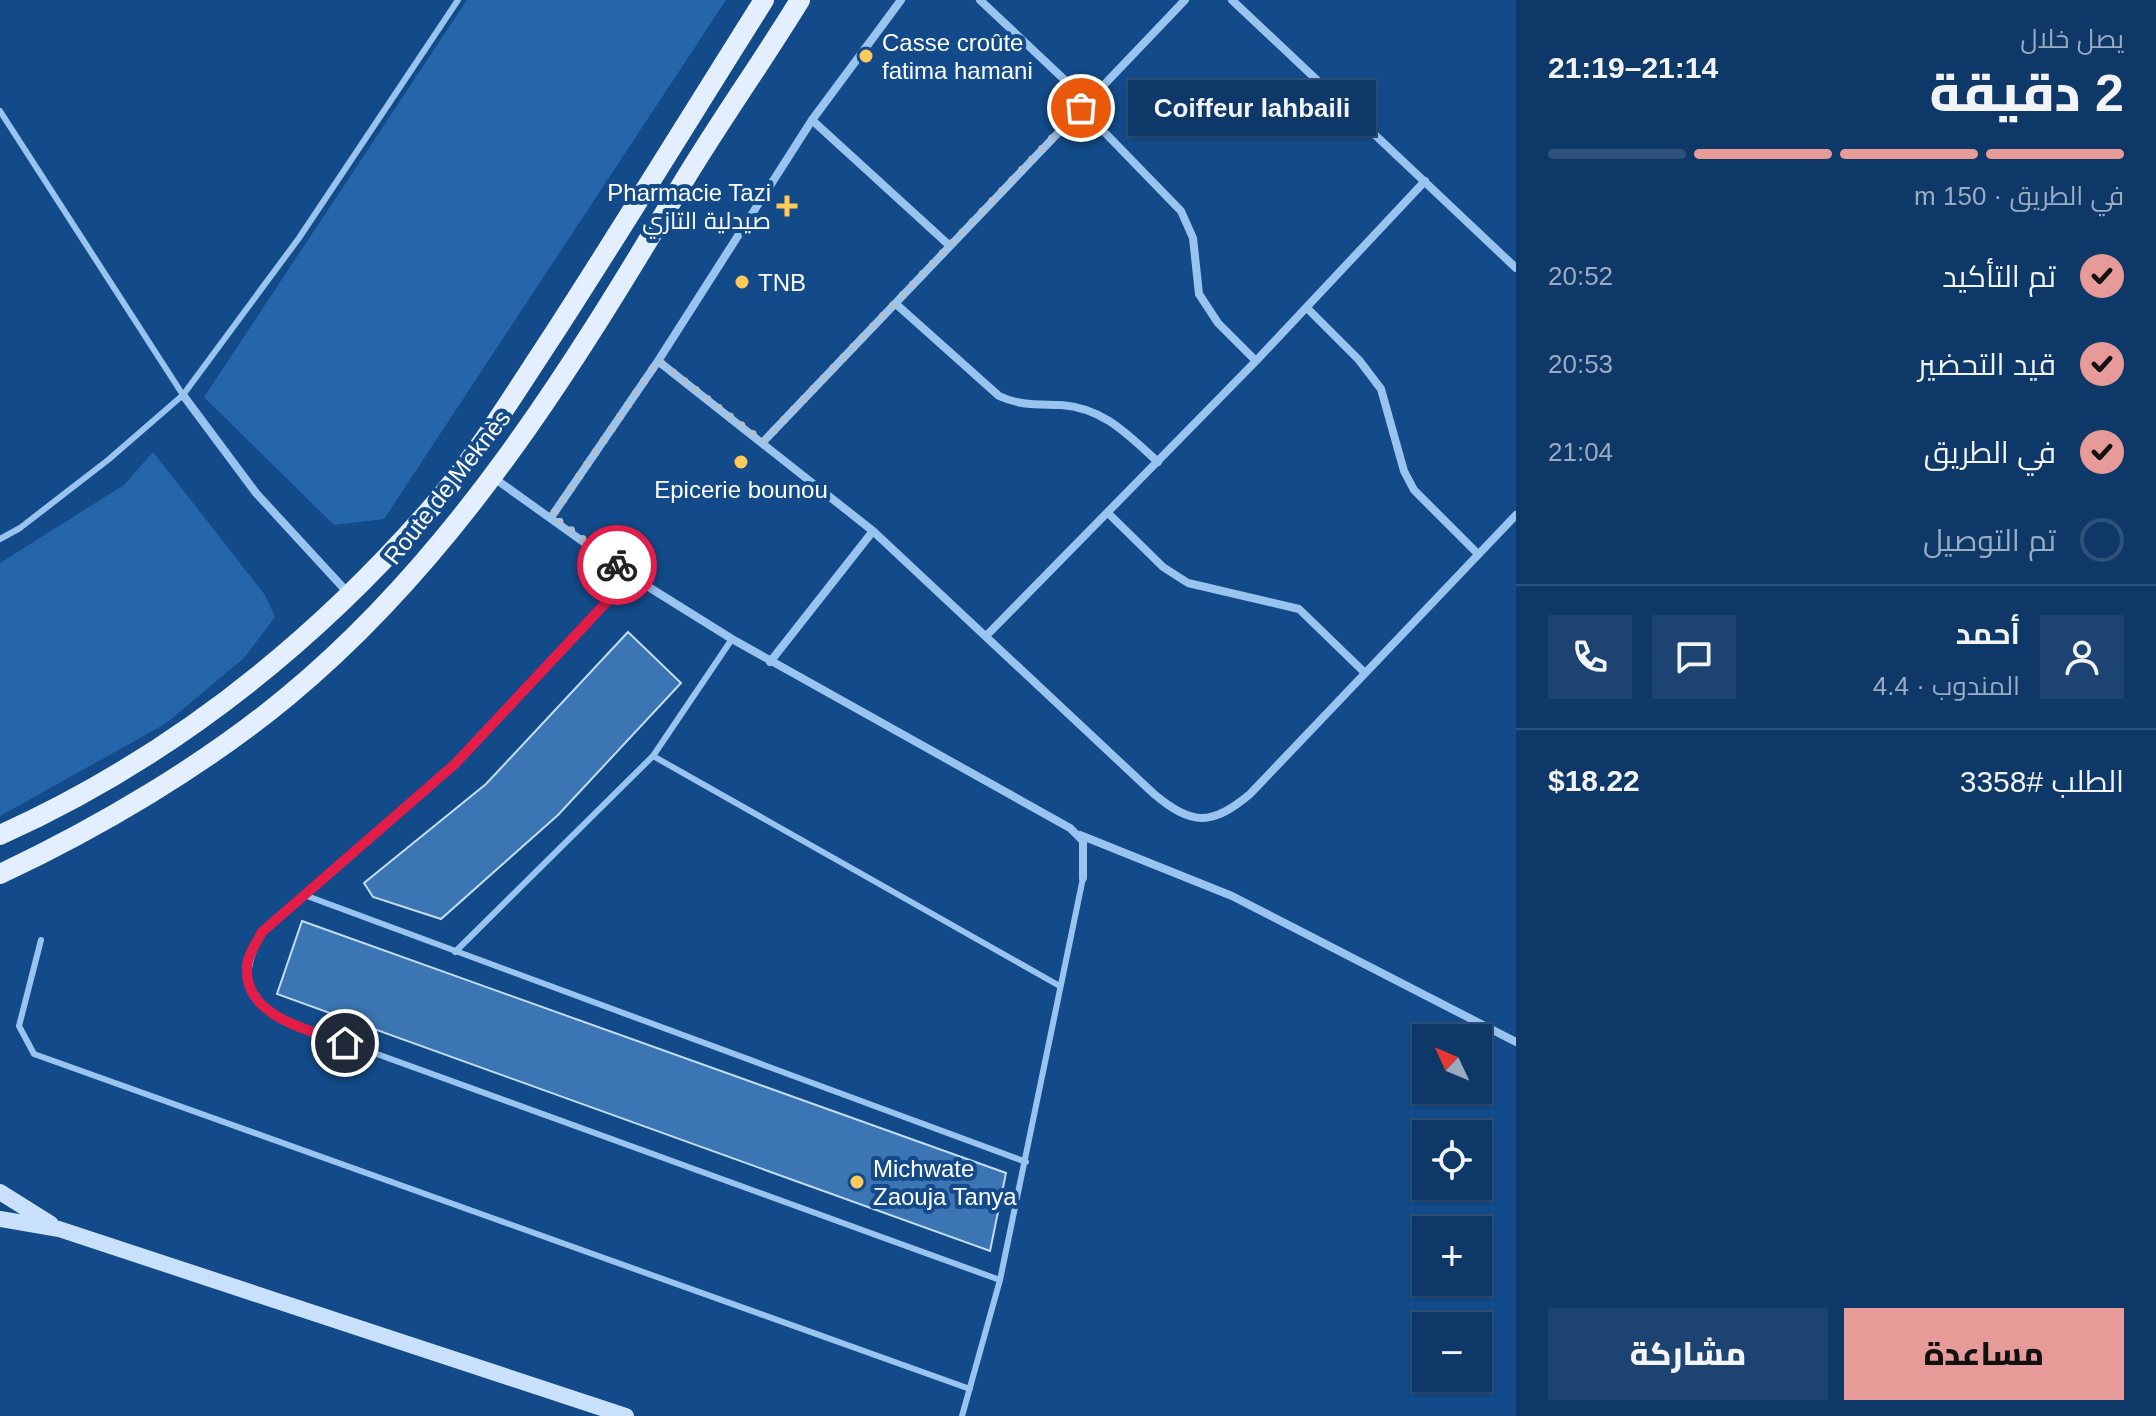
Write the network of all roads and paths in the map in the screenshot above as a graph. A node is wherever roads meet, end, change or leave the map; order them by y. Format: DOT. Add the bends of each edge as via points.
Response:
graph roads {
  1 [pos="458,0"];
  2 [pos="764,0"];
  3 [pos="800,0"];
  4 [pos="901,0"];
  5 [pos="980,0"];
  6 [pos="1185,0"];
  7 [pos="1232,0"];
  8 [pos="1084,105"];
  9 [pos="0,111"];
  10 [pos="812,120"];
  11 [pos="1425,181"];
  12 [pos="950,246"];
  13 [pos="1516,268"];
  14 [pos="896,304"];
  15 [pos="1307,308"];
  16 [pos="658,361"];
  17 [pos="1256,361"];
  18 [pos="183,395"];
  19 [pos="763,442"];
  20 [pos="1158,462"];
  21 [pos="492,477"];
  22 [pos="1108,513"];
  23 [pos="1516,515"];
  24 [pos="552,516"];
  25 [pos="873,531"];
  26 [pos="0,539"];
  27 [pos="1478,554"];
  28 [pos="631,576"];
  29 [pos="350,595"];
  30 [pos="987,635"];
  31 [pos="732,639"];
  32 [pos="770,662"];
  33 [pos="1364,672"];
  34 [pos="653,756"];
  35 [pos="1077,834"];
  36 [pos="0,835"];
  37 [pos="0,874"];
  38 [pos="1083,878"];
  39 [pos="307,896"];
  40 [pos="41,940"];
  41 [pos="455,952"];
  42 [pos="1058,985"];
  43 [pos="1516,1042"];
  44 [pos="1026,1162"];
  45 [pos="0,1192"];
  46 [pos="0,1219"];
  47 [pos="59,1229"];
  48 [pos="1000,1280"];
  49 [pos="970,1389"];
  50 [pos="626,1416"];
  51 [pos="962,1416"];
  1 -- 18 [label="lane" via="299,238"];
  2 -- 29 [label="main road, Route de Meknès" via="474,453"];
  3 -- 21 [label="main road, Route de Meknès" via="633,270"];
  4 -- 10 [label="street"];
  5 -- 8 [label="street"];
  6 -- 8 [label="street"];
  7 -- 11 [label="street"];
  8 -- 12 [label="street"];
  8 -- 17 [label="street" via="1181,211 1193,238 1199,294 1218,323"];
  9 -- 18 [label="lane"];
  10 -- 12 [label="street"];
  10 -- 16 [label="street"];
  11 -- 13 [label="street"];
  11 -- 15 [label="street"];
  12 -- 14 [label="street"];
  14 -- 19 [label="street"];
  14 -- 20 [label="street" via="999,396 1100,414"];
  15 -- 17 [label="street"];
  15 -- 27 [label="street" via="1381,389 1414,490"];
  16 -- 19 [label="street"];
  16 -- 24 [label="street"];
  17 -- 20 [label="street"];
  18 -- 26 [label="lane" via="108,460"];
  18 -- 29 [label="street" via="256,493"];
  19 -- 25 [label="street"];
  20 -- 22 [label="street"];
  21 -- 24 [label="street"];
  21 -- 37 [label="main road, Route de Meknès" via="425,562 289,695 202,761"];
  22 -- 30 [label="street"];
  22 -- 33 [label="street" via="1163,567 1188,583 1299,609"];
  23 -- 27 [label="street"];
  24 -- 28 [label="street"];
  25 -- 30 [label="street"];
  25 -- 32 [label="street"];
  27 -- 33 [label="street"];
  28 -- 31 [label="street"];
  28 -- 39 [label="lane" via="455,764"];
  29 -- 36 [label="main road, Route de Meknès" via="211,712 99,785"];
  30 -- 33 [label="street" via="1154,794 1192,818 1218,816 1250,794"];
  31 -- 32 [label="street"];
  31 -- 34 [label="lane"];
  32 -- 35 [label="street"];
  34 -- 41 [label="lane"];
  34 -- 42 [label="lane"];
  35 -- 38 [label="street" via="1085,850"];
  35 -- 43 [label="street" via="1232,896"];
  38 -- 42 [label="lane"];
  39 -- 41 [label="lane"];
  39 -- 48 [label="lane" via="262,932 247,965 249,987 261,1006 286,1021"];
  40 -- 49 [label="lane" via="19,1026 34,1054"];
  41 -- 44 [label="lane"];
  42 -- 44 [label="lane"];
  44 -- 48 [label="lane"];
  45 -- 47 [label="main road"];
  46 -- 47 [label="main road"];
  47 -- 50 [label="main road"];
  48 -- 49 [label="lane"];
  49 -- 51 [label="lane"];
}
